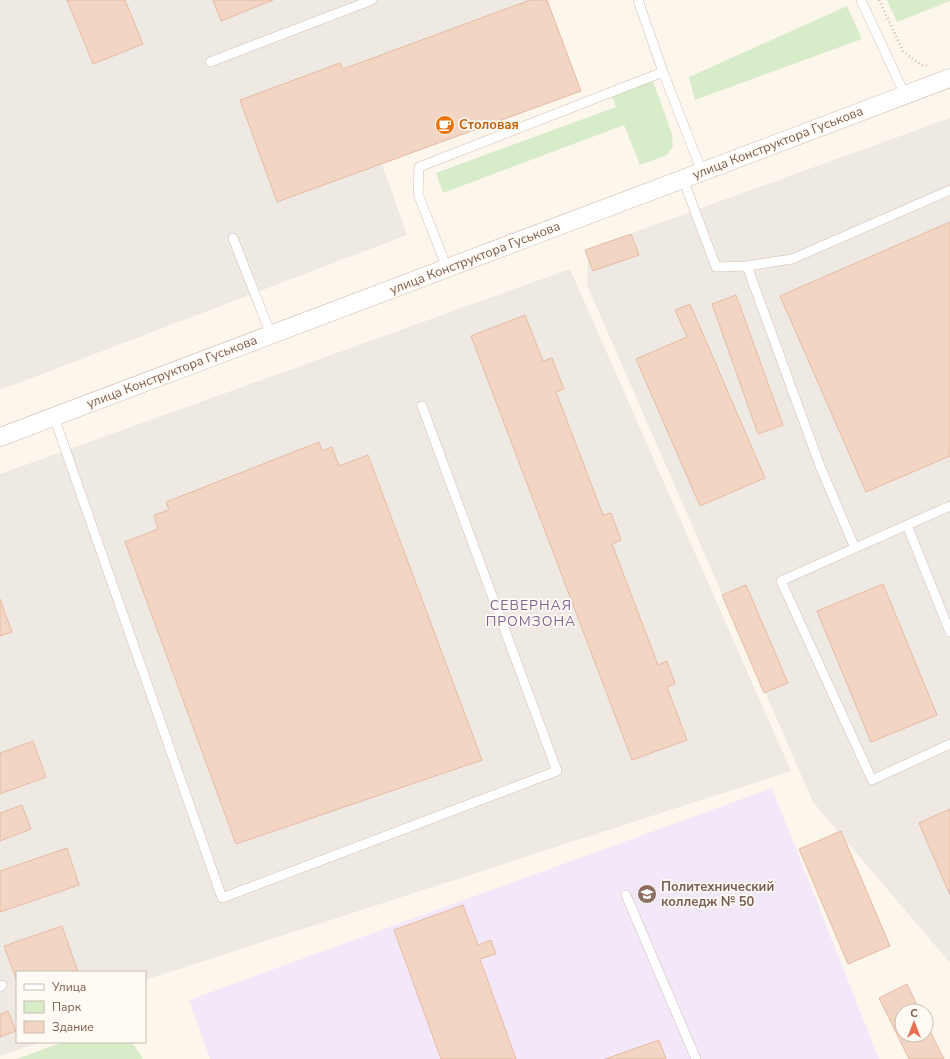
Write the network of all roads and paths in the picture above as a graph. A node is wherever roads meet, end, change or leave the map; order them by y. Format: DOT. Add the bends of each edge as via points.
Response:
graph roads {
  1 [pos="372,0"];
  2 [pos="638,0"];
  3 [pos="861,0"];
  4 [pos="879,0"];
  5 [pos="210,62"];
  6 [pos="663,72"];
  7 [pos="946,80"];
  8 [pos="906,95"];
  9 [pos="702,172"];
  10 [pos="683,179"];
  11 [pos="950,190"];
  12 [pos="233,238"];
  13 [pos="747,266"];
  14 [pos="448,268"];
  15 [pos="272,335"];
  16 [pos="422,406"];
  17 [pos="54,417"];
  18 [pos="0,437"];
  19 [pos="950,506"];
  20 [pos="907,525"];
  21 [pos="855,548"];
  22 [pos="950,632"];
  23 [pos="950,744"];
  24 [pos="626,895"];
  25 [pos="696,1059"];
  1 -- 5 [label="lane"];
  2 -- 6 [label="lane"];
  3 -- 8 [label="lane"];
  4 -- 7 [label="path" via="903,51 921,64 937,68"];
  6 -- 9 [label="lane"];
  6 -- 14 [label="lane" via="419,167 418,194"];
  7 -- 8 [label="street, улица Конструктора Гуськова"];
  8 -- 9 [label="street, улица Конструктора Гуськова"];
  9 -- 10 [label="street, улица Конструктора Гуськова"];
  10 -- 13 [label="lane" via="716,267"];
  10 -- 14 [label="street, улица Конструктора Гуськова"];
  11 -- 13 [label="lane" via="792,259"];
  12 -- 15 [label="lane"];
  13 -- 21 [label="lane" via="820,466"];
  14 -- 15 [label="street, улица Конструктора Гуськова"];
  15 -- 17 [label="street, улица Конструктора Гуськова"];
  16 -- 17 [label="lane" via="558,770 222,898"];
  17 -- 18 [label="street, улица Конструктора Гуськова"];
  19 -- 20 [label="lane"];
  20 -- 21 [label="lane"];
  20 -- 22 [label="lane"];
  21 -- 23 [label="lane" via="781,581 872,780"];
  24 -- 25 [label="lane"];
}
